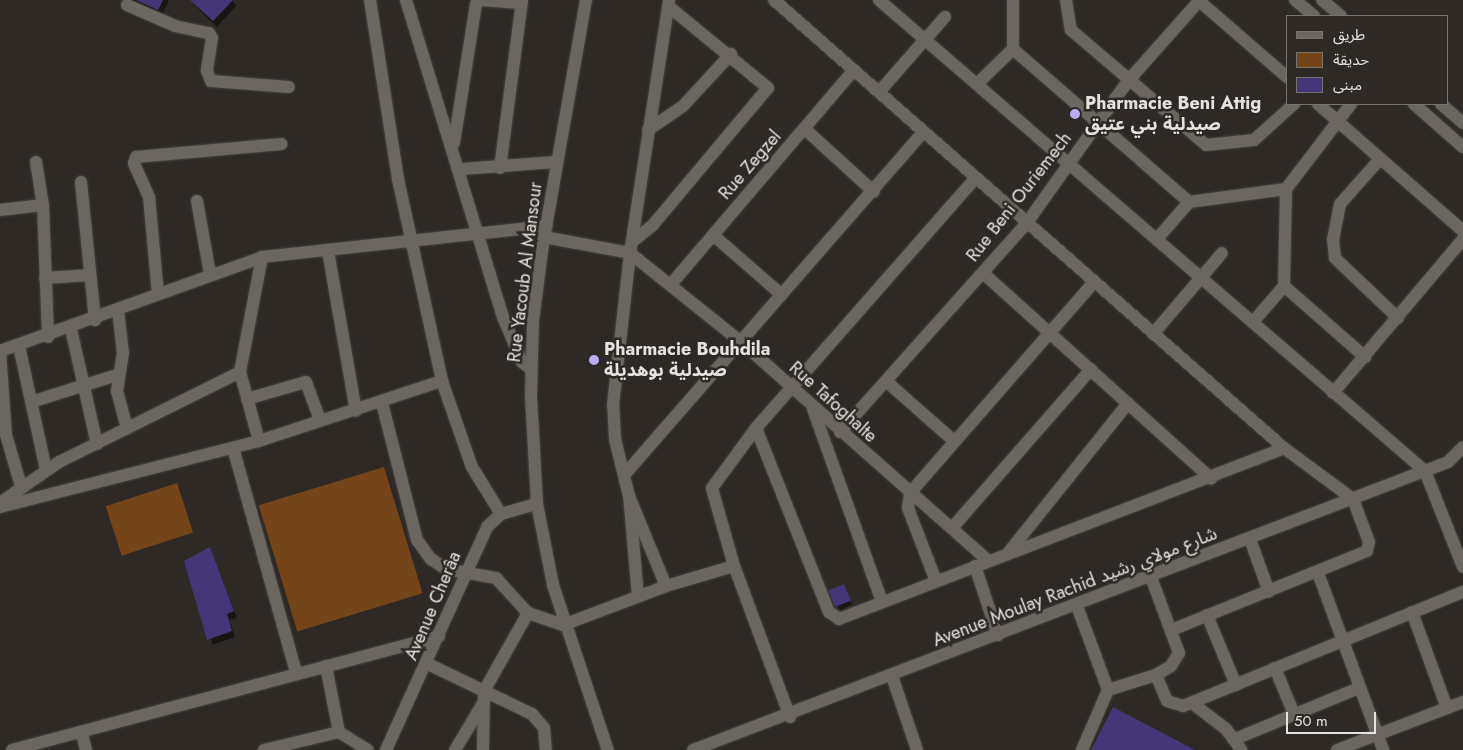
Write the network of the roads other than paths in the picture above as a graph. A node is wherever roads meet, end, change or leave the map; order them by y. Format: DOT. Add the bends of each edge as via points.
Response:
graph roads {
  1 [pos="370,0"];
  2 [pos="406,0"];
  3 [pos="586,0"];
  4 [pos="774,0"];
  5 [pos="1012,0"];
  6 [pos="1066,0"];
  7 [pos="1199,0"];
  8 [pos="1296,0"];
  9 [pos="1322,0"];
  10 [pos="522,1"];
  11 [pos="884,1"];
  12 [pos="668,3"];
  13 [pos="127,5"];
  14 [pos="1313,15"];
  15 [pos="1340,15"];
  16 [pos="945,17"];
  17 [pos="927,39"];
  18 [pos="1013,49"];
  19 [pos="731,54"];
  20 [pos="854,70"];
  21 [pos="1286,76"];
  22 [pos="1128,81"];
  23 [pos="978,83"];
  24 [pos="289,87"];
  25 [pos="879,92"];
  26 [pos="1293,105"];
  27 [pos="1319,105"];
  28 [pos="1350,105"];
  29 [pos="1415,105"];
  30 [pos="1442,105"];
  31 [pos="1336,121"];
  32 [pos="1463,123"];
  33 [pos="1098,124"];
  34 [pos="805,128"];
  35 [pos="648,130"];
  36 [pos="923,132"];
  37 [pos="281,144"];
  38 [pos="454,146"];
  39 [pos="1463,147"];
  40 [pos="1380,159"];
  41 [pos="36,162"];
  42 [pos="556,162"];
  43 [pos="1069,163"];
  44 [pos="500,168"];
  45 [pos="461,169"];
  46 [pos="974,180"];
  47 [pos="81,182"];
  48 [pos="1286,189"];
  49 [pos="874,192"];
  50 [pos="197,201"];
  51 [pos="1189,202"];
  52 [pos="43,205"];
  53 [pos="0,210"];
  54 [pos="1026,224"];
  55 [pos="479,231"];
  56 [pos="1463,231"];
  57 [pos="545,232"];
  58 [pos="713,235"];
  59 [pos="1157,239"];
  60 [pos="1463,239"];
  61 [pos="412,241"];
  62 [pos="631,247"];
  63 [pos="328,251"];
  64 [pos="1222,253"];
  65 [pos="262,257"];
  66 [pos="983,273"];
  67 [pos="210,274"];
  68 [pos="90,275"];
  69 [pos="1201,277"];
  70 [pos="45,278"];
  71 [pos="672,283"];
  72 [pos="1093,283"];
  73 [pos="1284,286"];
  74 [pos="158,294"];
  75 [pos="782,295"];
  76 [pos="118,310"];
  77 [pos="1398,318"];
  78 [pos="95,320"];
  79 [pos="1253,322"];
  80 [pos="71,329"];
  81 [pos="1049,331"];
  82 [pos="1153,334"];
  83 [pos="48,337"];
  84 [pos="741,342"];
  85 [pos="18,346"];
  86 [pos="0,350"];
  87 [pos="1365,356"];
  88 [pos="531,369"];
  89 [pos="1091,369"];
  90 [pos="240,372"];
  91 [pos="117,375"];
  92 [pos="442,381"];
  93 [pos="887,382"];
  94 [pos="83,385"];
  95 [pos="792,388"];
  96 [pos="1333,393"];
  97 [pos="247,399"];
  98 [pos="31,402"];
  99 [pos="382,403"];
  100 [pos="1128,403"];
  101 [pos="812,408"];
  102 [pos="356,411"];
  103 [pos="320,420"];
  104 [pos="756,428"];
  105 [pos="126,429"];
  106 [pos="840,432"];
  107 [pos="3,435"];
  108 [pos="259,441"];
  109 [pos="954,441"];
  110 [pos="97,444"];
  111 [pos="233,448"];
  112 [pos="1284,448"];
  113 [pos="1461,454"];
  114 [pos="46,470"];
  115 [pos="1425,471"];
  116 [pos="624,474"];
  117 [pos="1211,478"];
  118 [pos="0,489"];
  119 [pos="17,490"];
  120 [pos="910,493"];
  121 [pos="629,496"];
  122 [pos="1353,499"];
  123 [pos="0,503"];
  124 [pos="537,504"];
  125 [pos="0,507"];
  126 [pos="501,514"];
  127 [pos="952,528"];
  128 [pos="1250,539"];
  129 [pos="1008,553"];
  130 [pos="987,560"];
  131 [pos="734,566"];
  132 [pos="974,566"];
  133 [pos="1463,567"];
  134 [pos="1318,573"];
  135 [pos="463,574"];
  136 [pos="1151,577"];
  137 [pos="936,581"];
  138 [pos="666,586"];
  139 [pos="1269,592"];
  140 [pos="1463,592"];
  141 [pos="638,596"];
  142 [pos="882,602"];
  143 [pos="1078,606"];
  144 [pos="1412,612"];
  145 [pos="528,613"];
  146 [pos="1208,616"];
  147 [pos="563,625"];
  148 [pos="1171,630"];
  149 [pos="998,635"];
  150 [pos="439,636"];
  151 [pos="1342,639"];
  152 [pos="428,664"];
  153 [pos="326,666"];
  154 [pos="1275,668"];
  155 [pos="296,672"];
  156 [pos="1156,675"];
  157 [pos="892,676"];
  158 [pos="1236,684"];
  159 [pos="1359,688"];
  160 [pos="1108,690"];
  161 [pos="484,691"];
  162 [pos="1463,702"];
  163 [pos="1192,703"];
  164 [pos="482,705"];
  165 [pos="1447,708"];
  166 [pos="1294,714"];
  167 [pos="790,717"];
  168 [pos="338,732"];
  169 [pos="82,734"];
  170 [pos="1376,735"];
  171 [pos="318,738"];
  172 [pos="1238,745"];
  173 [pos="12,750"];
  174 [pos="86,750"];
  175 [pos="264,750"];
  176 [pos="312,750"];
  177 [pos="368,750"];
  178 [pos="386,750"];
  179 [pos="456,750"];
  180 [pos="483,750"];
  181 [pos="546,750"];
  182 [pos="608,750"];
  183 [pos="693,750"];
  184 [pos="917,750"];
  185 [pos="1082,750"];
  186 [pos="1337,750"];
  187 [pos="1383,750"];
  1 -- 61 [label="street" via="382,91"];
  2 -- 38 [label="street"];
  3 -- 42 [label="street, Rue Yacoub Al Mansour"];
  4 -- 20 [label="street"];
  5 -- 18 [label="street"];
  6 -- 22 [label="street" via="1071,30"];
  7 -- 21 [label="street"];
  7 -- 22 [label="street, Rue Beni Ouriemech"];
  8 -- 14 [label="street"];
  9 -- 15 [label="street"];
  10 -- 38 [label="street" via="480,0 476,4"];
  10 -- 44 [label="street"];
  11 -- 17 [label="street"];
  12 -- 19 [label="street"];
  12 -- 35 [label="street"];
  13 -- 24 [label="street" via="175,26 209,33 212,38 206,71 211,81"];
  16 -- 17 [label="street"];
  17 -- 23 [label="street"];
  17 -- 25 [label="street"];
  18 -- 23 [label="street"];
  18 -- 33 [label="street"];
  19 -- 35 [label="street" via="683,106"];
  19 -- 62 [label="street" via="763,80 768,88"];
  20 -- 25 [label="street"];
  20 -- 34 [label="street, Rue Zegzel"];
  22 -- 26 [label="street" via="1212,146 1254,140"];
  22 -- 33 [label="street, Rue Beni Ouriemech"];
  23 -- 43 [label="street"];
  25 -- 36 [label="street"];
  27 -- 31 [label="street"];
  28 -- 31 [label="street"];
  29 -- 39 [label="street"];
  30 -- 32 [label="street"];
  31 -- 40 [label="street"];
  31 -- 48 [label="street"];
  33 -- 43 [label="street, Rue Beni Ouriemech"];
  33 -- 51 [label="street"];
  34 -- 49 [label="street"];
  34 -- 58 [label="street, Rue Zegzel"];
  35 -- 62 [label="street"];
  36 -- 46 [label="street"];
  36 -- 49 [label="street"];
  37 -- 74 [label="street" via="134,159 149,197"];
  38 -- 45 [label="street"];
  40 -- 56 [label="street"];
  40 -- 77 [label="street" via="1340,204 1333,239 1335,258"];
  41 -- 52 [label="street"];
  42 -- 44 [label="street"];
  42 -- 57 [label="street, Rue Yacoub Al Mansour"];
  43 -- 54 [label="street, Rue Beni Ouriemech"];
  43 -- 59 [label="street"];
  44 -- 45 [label="street"];
  45 -- 55 [label="street"];
  46 -- 54 [label="street"];
  46 -- 95 [label="street"];
  47 -- 68 [label="street"];
  48 -- 51 [label="street"];
  48 -- 73 [label="street"];
  49 -- 75 [label="street"];
  50 -- 67 [label="street"];
  51 -- 59 [label="street"];
  52 -- 53 [label="street"];
  52 -- 70 [label="street"];
  54 -- 66 [label="street, Rue Beni Ouriemech"];
  54 -- 72 [label="street"];
  55 -- 57 [label="street"];
  55 -- 61 [label="street"];
  55 -- 88 [label="street" via="514,346"];
  57 -- 62 [label="street"];
  57 -- 88 [label="street, Rue Yacoub Al Mansour"];
  58 -- 71 [label="street, Rue Zegzel"];
  58 -- 75 [label="street"];
  59 -- 69 [label="street"];
  60 -- 77 [label="street"];
  61 -- 63 [label="street"];
  61 -- 92 [label="street"];
  62 -- 71 [label="street, Rue Tafoghalte"];
  62 -- 116 [label="street" via="613,405 615,439"];
  63 -- 65 [label="street"];
  63 -- 102 [label="street"];
  64 -- 69 [label="street"];
  65 -- 67 [label="street"];
  65 -- 90 [label="street"];
  66 -- 81 [label="street"];
  66 -- 93 [label="street, Rue Beni Ouriemech"];
  67 -- 74 [label="street"];
  68 -- 70 [label="street"];
  68 -- 78 [label="street"];
  69 -- 79 [label="street"];
  69 -- 82 [label="street"];
  70 -- 83 [label="street"];
  71 -- 84 [label="street, Rue Tafoghalte"];
  72 -- 81 [label="street"];
  72 -- 82 [label="street"];
  73 -- 79 [label="street"];
  73 -- 87 [label="street"];
  74 -- 76 [label="street"];
  75 -- 84 [label="street"];
  76 -- 78 [label="street"];
  76 -- 91 [label="street" via="123,353"];
  77 -- 87 [label="street"];
  78 -- 80 [label="street"];
  79 -- 96 [label="street"];
  80 -- 83 [label="street"];
  80 -- 94 [label="street"];
  81 -- 89 [label="street"];
  81 -- 109 [label="street"];
  82 -- 112 [label="street"];
  83 -- 85 [label="street"];
  84 -- 95 [label="street, Rue Tafoghalte"];
  84 -- 116 [label="street"];
  85 -- 86 [label="street"];
  85 -- 98 [label="street"];
  86 -- 107 [label="street"];
  87 -- 96 [label="street"];
  88 -- 124 [label="street, Rue Yacoub Al Mansour"];
  89 -- 100 [label="street"];
  89 -- 127 [label="street"];
  90 -- 97 [label="street"];
  90 -- 105 [label="street"];
  91 -- 94 [label="street"];
  91 -- 105 [label="street"];
  92 -- 99 [label="street"];
  92 -- 126 [label="street" via="472,467"];
  93 -- 106 [label="street, Rue Beni Ouriemech"];
  93 -- 109 [label="street"];
  94 -- 98 [label="street"];
  94 -- 110 [label="street"];
  95 -- 101 [label="street, Rue Tafoghalte"];
  95 -- 104 [label="street"];
  96 -- 115 [label="street"];
  97 -- 103 [label="street" via="306,382"];
  97 -- 108 [label="street"];
  98 -- 114 [label="street"];
  99 -- 102 [label="street"];
  99 -- 135 [label="street" via="417,540 431,559"];
  100 -- 117 [label="street"];
  100 -- 129 [label="street"];
  101 -- 106 [label="street, Rue Tafoghalte"];
  101 -- 142 [label="street"];
  102 -- 103 [label="street"];
  103 -- 108 [label="street"];
  104 -- 131 [label="street" via="712,488"];
  104 -- 142 [label="street" via="829,612 838,619"];
  105 -- 110 [label="street"];
  106 -- 120 [label="street, Rue Tafoghalte"];
  107 -- 119 [label="street"];
  108 -- 111 [label="street"];
  109 -- 120 [label="street"];
  110 -- 114 [label="street"];
  111 -- 125 [label="street"];
  111 -- 155 [label="street"];
  112 -- 117 [label="street"];
  112 -- 122 [label="street"];
  113 -- 115 [label="street, Avenue Moulay Rachid شارع مولاي رشيد"];
  114 -- 119 [label="street"];
  115 -- 122 [label="street, Avenue Moulay Rachid شارع مولاي رشيد"];
  115 -- 133 [label="street"];
  116 -- 121 [label="street"];
  117 -- 129 [label="street"];
  118 -- 119 [label="street"];
  119 -- 123 [label="street"];
  120 -- 127 [label="street, Rue Tafoghalte"];
  120 -- 137 [label="street" via="908,508"];
  121 -- 138 [label="street"];
  121 -- 141 [label="street"];
  122 -- 128 [label="street, Avenue Moulay Rachid شارع مولاي رشيد"];
  122 -- 134 [label="street" via="1370,547"];
  124 -- 126 [label="street"];
  124 -- 147 [label="street, Rue Yacoub Al Mansour"];
  126 -- 135 [label="street, Avenue Cherâa" via="487,527"];
  127 -- 130 [label="street, Rue Tafoghalte"];
  128 -- 136 [label="street, Avenue Moulay Rachid شارع مولاي رشيد"];
  128 -- 139 [label="street"];
  129 -- 130 [label="street"];
  130 -- 132 [label="street"];
  131 -- 138 [label="street"];
  131 -- 167 [label="street"];
  132 -- 137 [label="street"];
  132 -- 149 [label="street"];
  134 -- 139 [label="street"];
  134 -- 151 [label="street"];
  135 -- 145 [label="street" via="496,578"];
  135 -- 150 [label="street, Avenue Cherâa"];
  136 -- 143 [label="street, Avenue Moulay Rachid شارع مولاي رشيد"];
  136 -- 148 [label="street"];
  137 -- 142 [label="street"];
  138 -- 141 [label="street"];
  139 -- 146 [label="street"];
  140 -- 144 [label="street"];
  141 -- 147 [label="street"];
  143 -- 149 [label="street, Avenue Moulay Rachid شارع مولاي رشيد"];
  143 -- 160 [label="street"];
  144 -- 151 [label="street"];
  144 -- 165 [label="street"];
  145 -- 147 [label="street"];
  145 -- 161 [label="street"];
  146 -- 148 [label="street"];
  146 -- 158 [label="street"];
  147 -- 182 [label="street, Rue Yacoub Al Mansour"];
  148 -- 156 [label="street" via="1178,657"];
  149 -- 157 [label="street, Avenue Moulay Rachid شارع مولاي رشيد"];
  150 -- 152 [label="street, Avenue Cherâa"];
  150 -- 153 [label="street"];
  151 -- 154 [label="street"];
  151 -- 159 [label="street"];
  152 -- 161 [label="street"];
  152 -- 178 [label="street, Avenue Cherâa"];
  153 -- 155 [label="street"];
  153 -- 168 [label="street"];
  154 -- 158 [label="street"];
  154 -- 166 [label="street"];
  155 -- 169 [label="street"];
  156 -- 160 [label="street"];
  156 -- 163 [label="street" via="1171,705"];
  157 -- 167 [label="street, Avenue Moulay Rachid شارع مولاي رشيد"];
  157 -- 184 [label="street"];
  158 -- 163 [label="street"];
  159 -- 166 [label="street"];
  159 -- 170 [label="street"];
  160 -- 185 [label="street"];
  161 -- 164 [label="street"];
  161 -- 181 [label="street" via="540,721"];
  162 -- 165 [label="street"];
  163 -- 172 [label="street"];
  164 -- 179 [label="street"];
  164 -- 180 [label="street"];
  165 -- 170 [label="street"];
  166 -- 172 [label="street"];
  167 -- 183 [label="street, Avenue Moulay Rachid شارع مولاي رشيد"];
  168 -- 171 [label="street"];
  168 -- 177 [label="street"];
  169 -- 173 [label="street"];
  169 -- 174 [label="street"];
  170 -- 186 [label="street"];
  170 -- 187 [label="street"];
  171 -- 175 [label="street"];
  171 -- 176 [label="street"];
}
